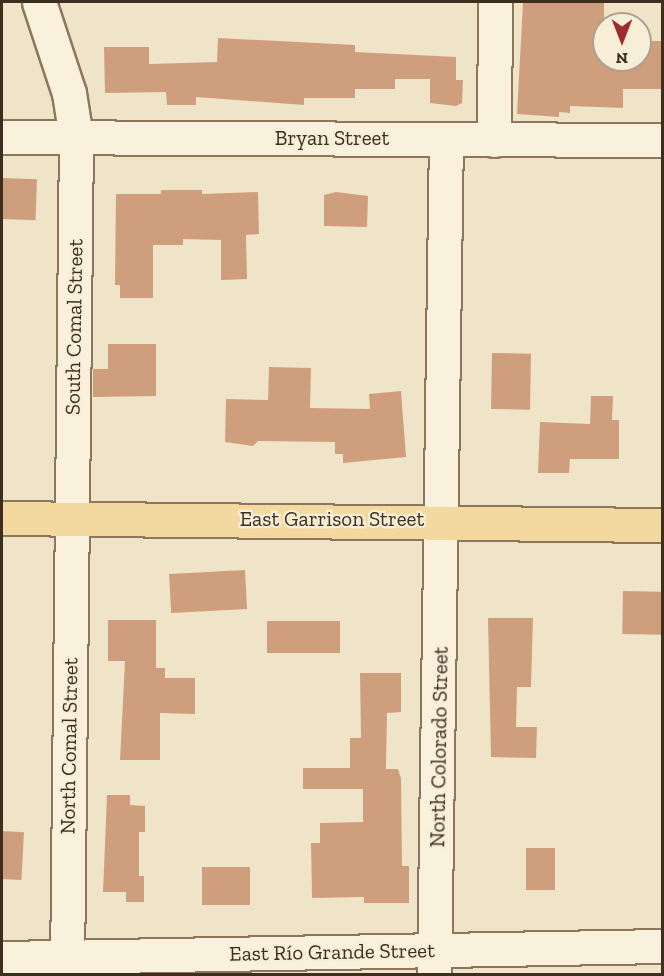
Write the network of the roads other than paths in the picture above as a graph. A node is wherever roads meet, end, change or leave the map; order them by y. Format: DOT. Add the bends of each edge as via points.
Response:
graph roads {
  1 [pos="39,2"];
  2 [pos="495,2"];
  3 [pos="2,137"];
  4 [pos="76,137"];
  5 [pos="446,139"];
  6 [pos="494,140"];
  7 [pos="663,140"];
  8 [pos="2,518"];
  9 [pos="72,518"];
  10 [pos="444,520"];
  11 [pos="663,525"];
  12 [pos="663,946"];
  13 [pos="2,958"];
  14 [pos="435,962"];
  15 [pos="67,966"];
  1 -- 4 [label="street, South Comal Street" via="69,93"];
  2 -- 6 [label="street"];
  3 -- 4 [label="street, Bryan Street"];
  4 -- 5 [label="street, Bryan Street"];
  4 -- 9 [label="street, South Comal Street"];
  5 -- 6 [label="street, Bryan Street"];
  5 -- 10 [label="street, North Colorado Street"];
  6 -- 7 [label="street, Bryan Street"];
  8 -- 9 [label="main road, East Garrison Street"];
  9 -- 10 [label="main road, East Garrison Street"];
  9 -- 15 [label="street, North Comal Street"];
  10 -- 11 [label="main road, East Garrison Street"];
  10 -- 14 [label="street, North Colorado Street"];
  12 -- 14 [label="street, East Río Grande Street"];
  13 -- 15 [label="street, East Río Grande Street"];
  14 -- 15 [label="street, East Río Grande Street"];
}
